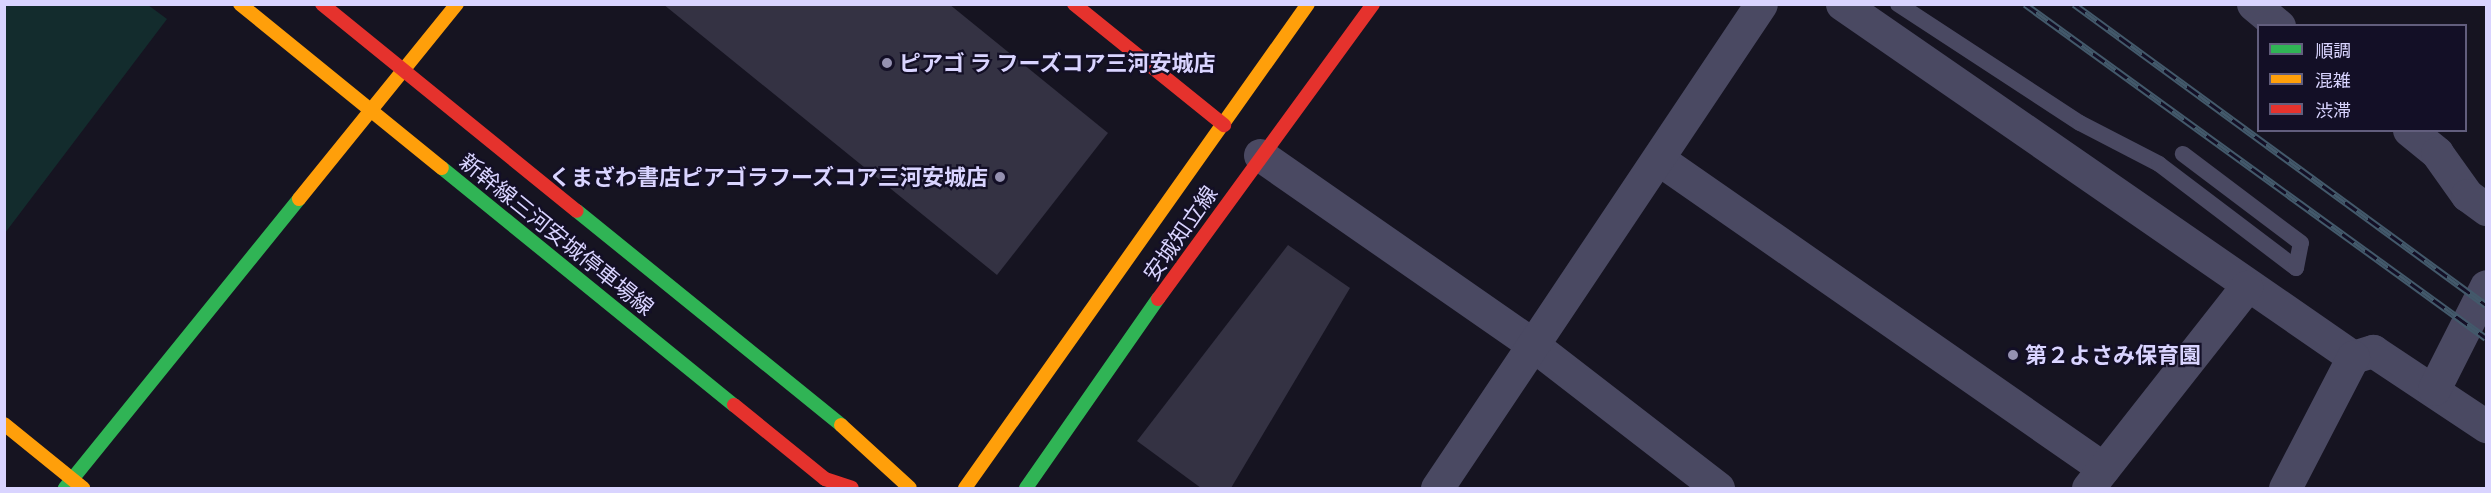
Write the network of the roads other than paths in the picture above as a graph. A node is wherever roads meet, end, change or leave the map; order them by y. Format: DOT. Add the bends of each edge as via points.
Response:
graph roads {
  1 [pos="240,4"];
  2 [pos="322,4"];
  3 [pos="457,4"];
  4 [pos="1074,4"];
  5 [pos="1308,4"];
  6 [pos="1372,4"];
  7 [pos="1761,4"];
  8 [pos="1842,4"];
  9 [pos="1898,4"];
  10 [pos="404,70"];
  11 [pos="372,111"];
  12 [pos="1224,125"];
  13 [pos="2411,132"];
  14 [pos="2183,154"];
  15 [pos="1260,156"];
  16 [pos="1660,160"];
  17 [pos="2487,209"];
  18 [pos="2487,286"];
  19 [pos="2246,287"];
  20 [pos="1533,345"];
  21 [pos="2353,357"];
  22 [pos="2434,389"];
  23 [pos="4,424"];
  24 [pos="2487,426"];
  25 [pos="2095,478"];
  26 [pos="68,484"];
  27 [pos="83,489"];
  28 [pos="852,489"];
  29 [pos="910,489"];
  30 [pos="965,489"];
  31 [pos="1026,489"];
  32 [pos="1437,489"];
  33 [pos="1718,489"];
  34 [pos="2285,489"];
  1 -- 11 [label="main road, 新幹線三河安城停車場線"];
  2 -- 10 [label="main road, 新幹線三河安城停車場線"];
  3 -- 10 [label="main road"];
  4 -- 12 [label="main road"];
  5 -- 12 [label="main road, 安城知立線"];
  6 -- 15 [label="main road, 安城知立線"];
  7 -- 16 [label="street"];
  8 -- 19 [label="street"];
  9 -- 14 [label="lane" via="2080,123 2159,164 2296,268 2301,243"];
  10 -- 11 [label="main road"];
  10 -- 29 [label="main road, 新幹線三河安城停車場線" via="854,436"];
  11 -- 26 [label="main road"];
  11 -- 28 [label="main road, 新幹線三河安城停車場線" via="825,479"];
  12 -- 30 [label="main road, 安城知立線"];
  13 -- 17 [label="street" via="2437,153 2467,195"];
  15 -- 20 [label="street"];
  15 -- 31 [label="main road, 安城知立線"];
  16 -- 20 [label="street"];
  16 -- 25 [label="street"];
  18 -- 22 [label="street"];
  19 -- 21 [label="street"];
  19 -- 25 [label="street"];
  20 -- 32 [label="street"];
  20 -- 33 [label="street"];
  21 -- 22 [label="street" via="2373,351"];
  21 -- 34 [label="street"];
  22 -- 24 [label="street"];
  23 -- 26 [label="main road"];
  26 -- 27 [label="main road"];
}
